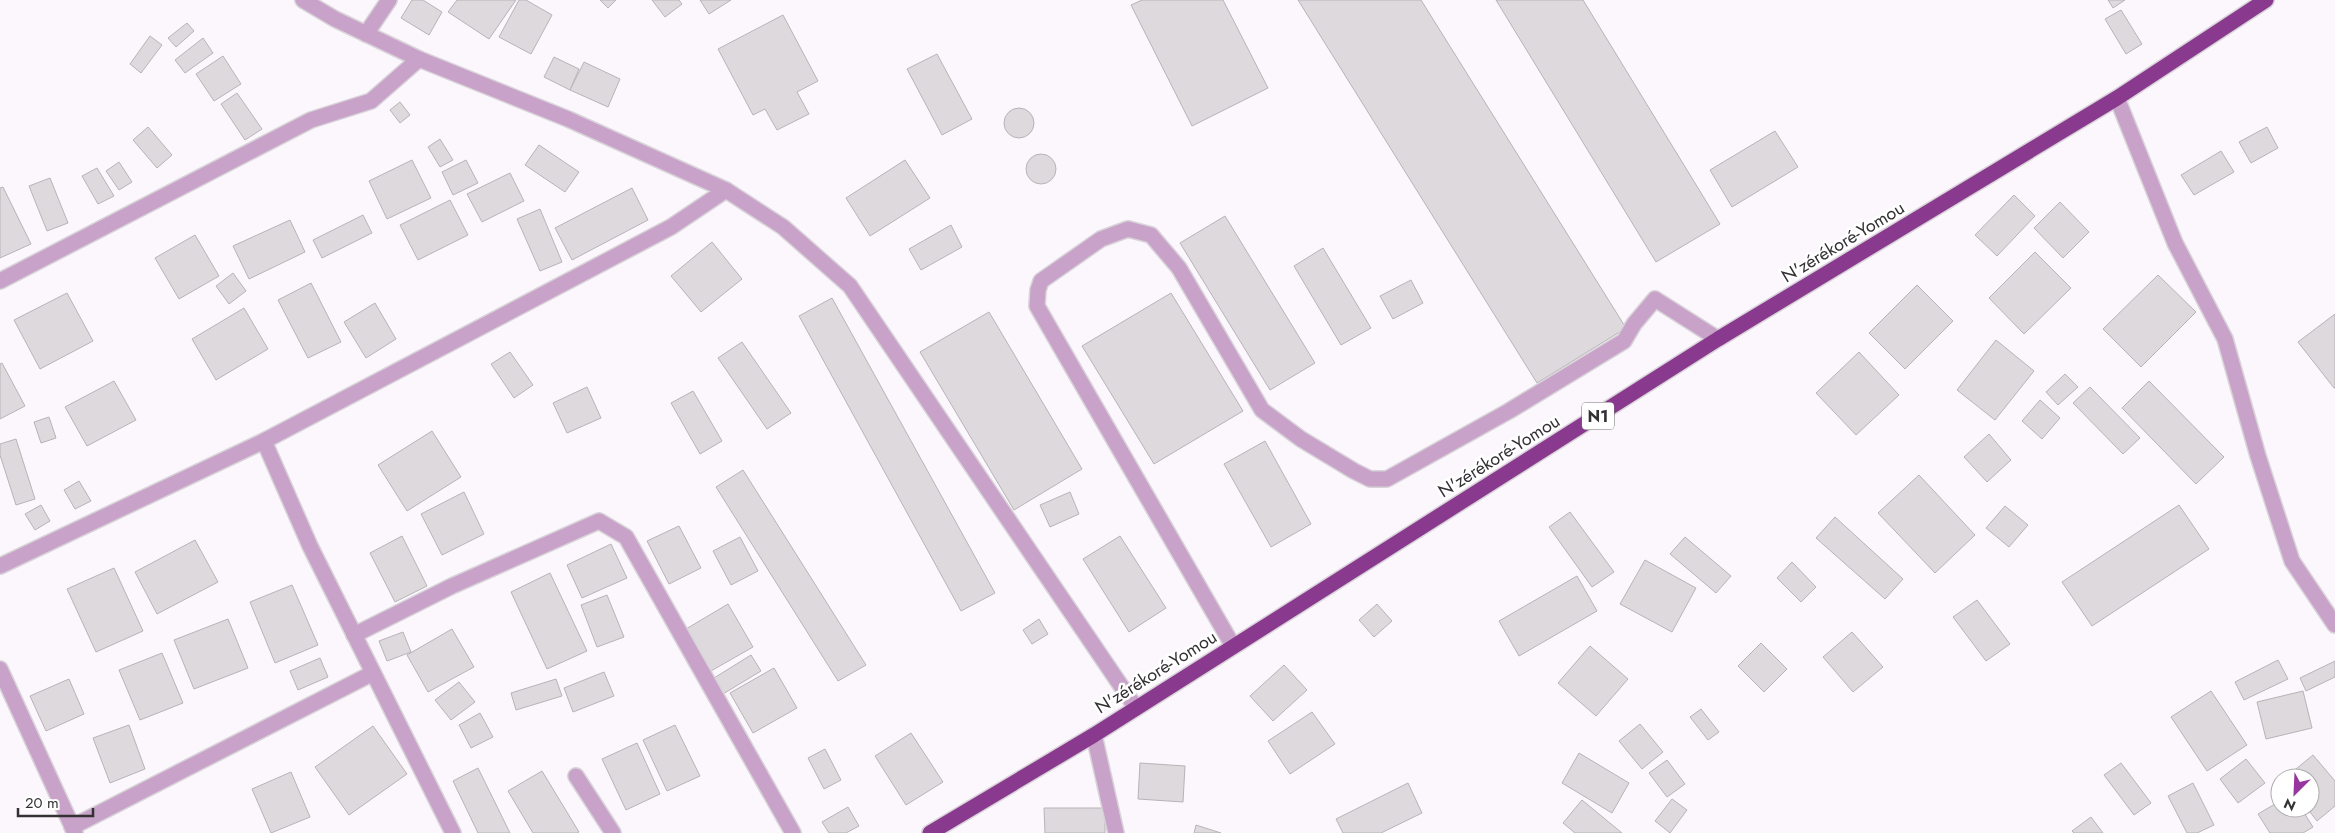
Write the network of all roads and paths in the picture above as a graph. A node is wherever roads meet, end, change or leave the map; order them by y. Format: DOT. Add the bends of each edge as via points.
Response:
graph roads {
  1 [pos="303,0"];
  2 [pos="389,0"];
  3 [pos="2266,0"];
  4 [pos="366,34"];
  5 [pos="419,59"];
  6 [pos="2117,98"];
  7 [pos="726,190"];
  8 [pos="0,281"];
  9 [pos="1718,339"];
  10 [pos="264,441"];
  11 [pos="0,566"];
  12 [pos="2335,626"];
  13 [pos="354,635"];
  14 [pos="1233,646"];
  15 [pos="0,669"];
  16 [pos="373,673"];
  17 [pos="1136,708"];
  18 [pos="1094,735"];
  19 [pos="576,776"];
  20 [pos="74,830"];
  21 [pos="453,833"];
  22 [pos="613,833"];
  23 [pos="793,833"];
  24 [pos="930,833"];
  25 [pos="1116,833"];
  1 -- 4 [label="street"];
  2 -- 4 [label="street"];
  3 -- 6 [label="highway, N'zérékoré-Yomou / N1"];
  4 -- 5 [label="street"];
  5 -- 7 [label="street" via="568,119"];
  5 -- 8 [label="street" via="371,101 311,120"];
  6 -- 9 [label="highway, N'zérékoré-Yomou / N1"];
  6 -- 12 [label="street" via="2175,243 2225,338 2292,561"];
  7 -- 10 [label="street" via="671,227"];
  7 -- 17 [label="street" via="783,227 850,286"];
  9 -- 14 [label="highway, N'zérékoré-Yomou / N1"];
  9 -- 14 [label="street" via="1655,299 1624,341 1510,411 1387,479 1370,479 1302,439 1262,410 1179,268 1151,234 1128,228 1100,240 1041,281 1038,306"];
  10 -- 11 [label="street"];
  10 -- 13 [label="street"];
  13 -- 16 [label="street"];
  13 -- 23 [label="street" via="452,586 599,521 626,537"];
  14 -- 17 [label="highway, N'zérékoré-Yomou / N1"];
  15 -- 20 [label="street"];
  16 -- 20 [label="street"];
  16 -- 21 [label="street"];
  17 -- 18 [label="highway, N'zérékoré-Yomou / N1"];
  18 -- 24 [label="highway, N'zérékoré-Yomou / N1"];
  18 -- 25 [label="street"];
  19 -- 22 [label="street"];
}
